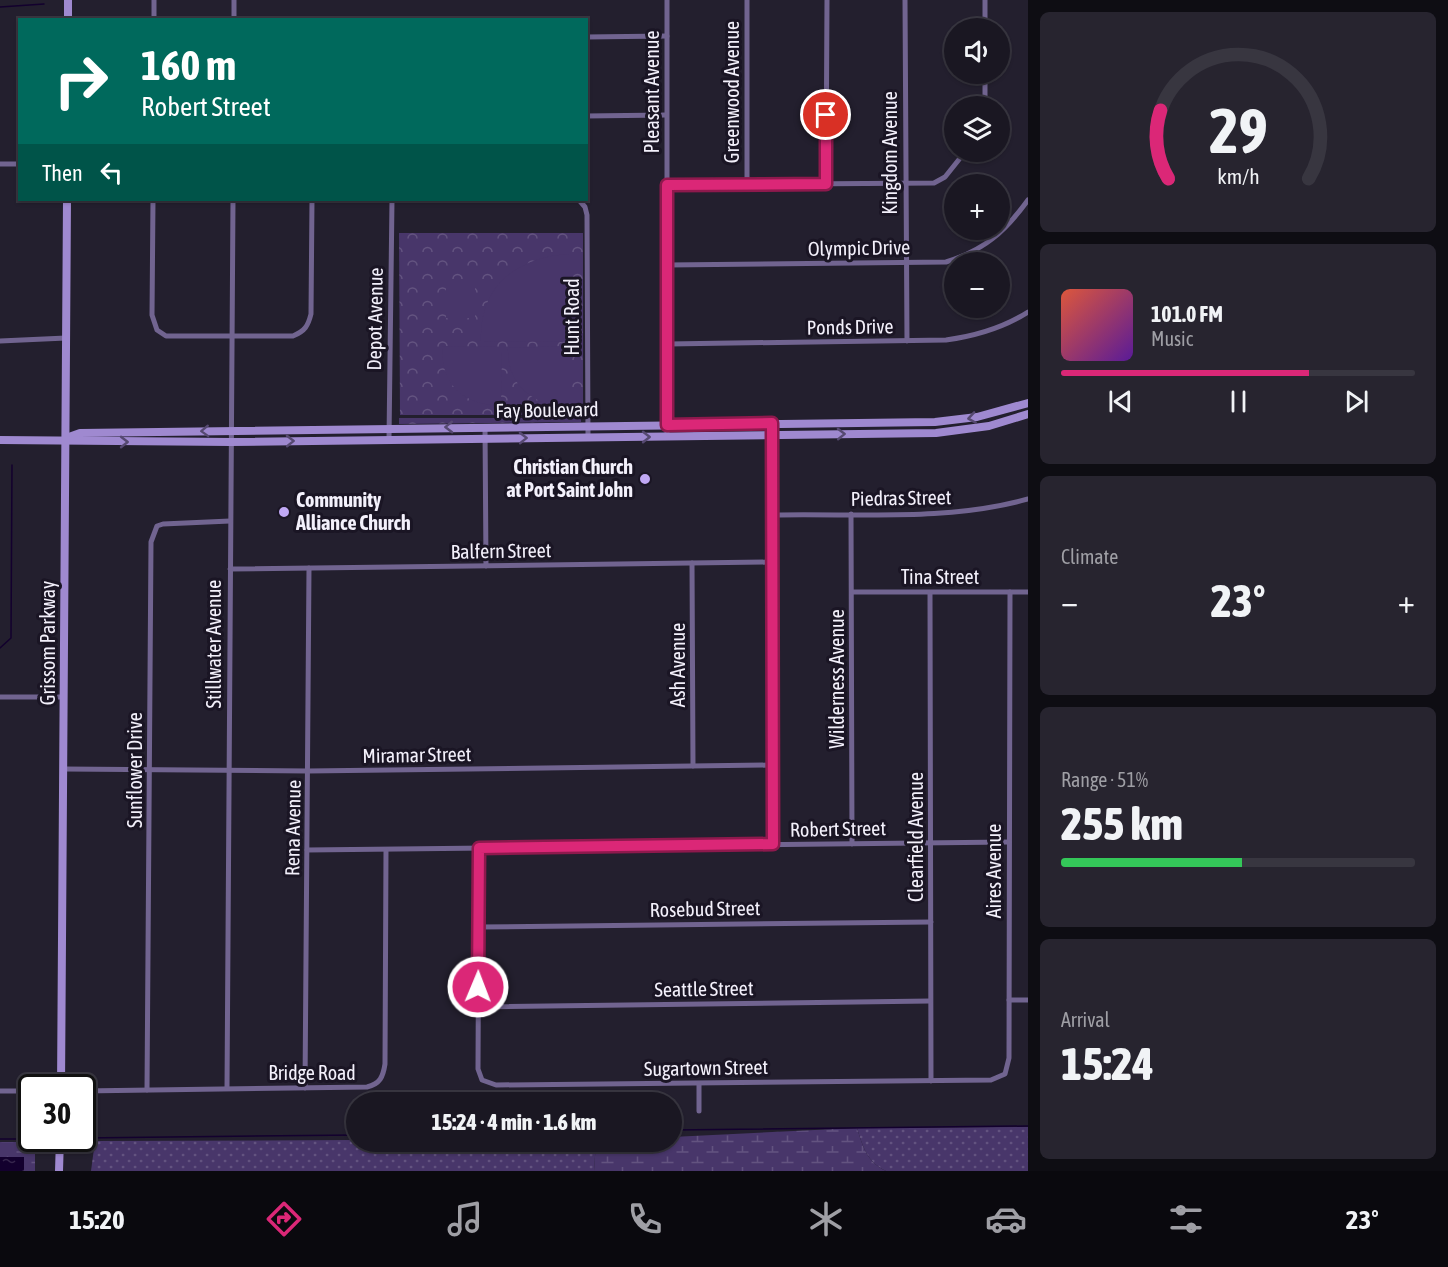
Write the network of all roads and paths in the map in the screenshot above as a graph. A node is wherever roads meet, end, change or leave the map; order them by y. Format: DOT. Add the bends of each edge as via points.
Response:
graph roads {
  1 [pos="68,0"];
  2 [pos="154,0"];
  3 [pos="234,0"];
  4 [pos="667,0"];
  5 [pos="747,0"];
  6 [pos="827,0"];
  7 [pos="905,0"];
  8 [pos="985,0"];
  9 [pos="68,18"];
  10 [pos="154,18"];
  11 [pos="234,18"];
  12 [pos="985,18"];
  13 [pos="667,36"];
  14 [pos="588,37"];
  15 [pos="666,115"];
  16 [pos="588,116"];
  17 [pos="957,162"];
  18 [pos="0,164"];
  19 [pos="18,164"];
  20 [pos="826,184"];
  21 [pos="905,184"];
  22 [pos="667,185"];
  23 [pos="747,185"];
  24 [pos="1028,200"];
  25 [pos="67,201"];
  26 [pos="153,201"];
  27 [pos="233,201"];
  28 [pos="312,201"];
  29 [pos="392,201"];
  30 [pos="580,201"];
  31 [pos="906,262"];
  32 [pos="667,265"];
  33 [pos="1028,312"];
  34 [pos="232,336"];
  35 [pos="66,338"];
  36 [pos="0,341"];
  37 [pos="907,341"];
  38 [pos="668,344"];
  39 [pos="1028,402"];
  40 [pos="1028,414"];
  41 [pos="909,422"];
  42 [pos="772,423"];
  43 [pos="667,425"];
  44 [pos="588,426"];
  45 [pos="485,427"];
  46 [pos="389,428"];
  47 [pos="231,430"];
  48 [pos="909,433"];
  49 [pos="772,435"];
  50 [pos="588,437"];
  51 [pos="667,437"];
  52 [pos="66,438"];
  53 [pos="485,438"];
  54 [pos="389,439"];
  55 [pos="0,440"];
  56 [pos="231,442"];
  57 [pos="1028,499"];
  58 [pos="851,513"];
  59 [pos="773,514"];
  60 [pos="230,521"];
  61 [pos="773,562"];
  62 [pos="692,563"];
  63 [pos="486,566"];
  64 [pos="309,568"];
  65 [pos="230,569"];
  66 [pos="852,592"];
  67 [pos="1010,592"];
  68 [pos="1028,592"];
  69 [pos="930,593"];
  70 [pos="0,697"];
  71 [pos="64,697"];
  72 [pos="772,765"];
  73 [pos="693,766"];
  74 [pos="64,769"];
  75 [pos="150,770"];
  76 [pos="228,771"];
  77 [pos="308,771"];
  78 [pos="1010,842"];
  79 [pos="930,843"];
  80 [pos="773,844"];
  81 [pos="852,844"];
  82 [pos="479,848"];
  83 [pos="308,850"];
  84 [pos="387,850"];
  85 [pos="931,922"];
  86 [pos="479,927"];
  87 [pos="1009,1000"];
  88 [pos="1028,1000"];
  89 [pos="930,1001"];
  90 [pos="478,1007"];
  91 [pos="61,1074"];
  92 [pos="931,1081"];
  93 [pos="699,1084"];
  94 [pos="227,1088"];
  95 [pos="305,1088"];
  96 [pos="147,1089"];
  97 [pos="0,1091"];
  98 [pos="18,1091"];
  99 [pos="96,1091"];
  100 [pos="699,1111"];
  101 [pos="60,1152"];
  102 [pos="59,1171"];
  1 -- 9 [label="main road"];
  2 -- 10 [label="street"];
  3 -- 11 [label="street"];
  4 -- 13 [label="street, Pleasant Avenue"];
  5 -- 23 [label="street, Greenwood Avenue"];
  6 -- 20 [label="street"];
  7 -- 21 [label="street, Kingdom Avenue"];
  8 -- 12 [label="street"];
  13 -- 14 [label="street"];
  13 -- 15 [label="street, Pleasant Avenue"];
  15 -- 16 [label="street"];
  15 -- 22 [label="street, Pleasant Avenue"];
  17 -- 21 [label="street" via="934,183"];
  18 -- 19 [label="street"];
  20 -- 21 [label="street"];
  20 -- 23 [label="street"];
  21 -- 31 [label="street, Kingdom Avenue"];
  22 -- 23 [label="street"];
  22 -- 32 [label="street, Pleasant Avenue"];
  24 -- 31 [label="street, Olympic Drive" via="992,241 972,253 946,262"];
  25 -- 35 [label="main road, Grissom Parkway"];
  26 -- 34 [label="street" via="153,324 166,336"];
  27 -- 34 [label="street, Stillwater Avenue"];
  28 -- 34 [label="street" via="309,325 293,336"];
  29 -- 46 [label="street, Depot Avenue"];
  30 -- 44 [label="street, Hunt Road" via="587,215"];
  31 -- 32 [label="street, Olympic Drive"];
  31 -- 37 [label="street, Kingdom Avenue"];
  32 -- 38 [label="street, Pleasant Avenue"];
  33 -- 37 [label="street, Ponds Drive" via="971,337"];
  34 -- 47 [label="street, Stillwater Avenue"];
  35 -- 36 [label="street"];
  35 -- 52 [label="main road, Grissom Parkway"];
  37 -- 38 [label="street, Ponds Drive"];
  38 -- 43 [label="street, Pleasant Avenue"];
  39 -- 41 [label="main road, Fay Boulevard, one-way" via="977,417"];
  40 -- 48 [label="main road, Fay Boulevard" via="979,428"];
  41 -- 42 [label="main road, Fay Boulevard"];
  41 -- 48 [label="street"];
  42 -- 43 [label="main road, Fay Boulevard"];
  42 -- 49 [label="street"];
  43 -- 44 [label="main road, Fay Boulevard"];
  43 -- 51 [label="street, Pleasant Avenue"];
  44 -- 45 [label="main road, Fay Boulevard"];
  44 -- 50 [label="street, Hunt Road"];
  45 -- 46 [label="main road, Fay Boulevard, one-way"];
  45 -- 53 [label="street"];
  46 -- 47 [label="main road, Fay Boulevard"];
  46 -- 54 [label="street, Depot Avenue"];
  47 -- 52 [label="main road, Fay Boulevard, one-way" via="80,433"];
  47 -- 56 [label="street, Stillwater Avenue"];
  49 -- 48 [label="main road, Fay Boulevard, one-way"];
  49 -- 51 [label="main road, Fay Boulevard"];
  49 -- 59 [label="street"];
  50 -- 51 [label="main road, Fay Boulevard, one-way"];
  53 -- 50 [label="main road, Fay Boulevard, one-way"];
  52 -- 55 [label="main road, Fay Boulevard"];
  52 -- 56 [label="main road, Fay Boulevard, one-way" via="79,442"];
  52 -- 71 [label="main road, Grissom Parkway"];
  53 -- 54 [label="main road, Fay Boulevard"];
  53 -- 63 [label="street"];
  56 -- 54 [label="main road, Fay Boulevard, one-way"];
  56 -- 60 [label="street, Stillwater Avenue"];
  57 -- 58 [label="street, Piedras Street" via="952,513"];
  58 -- 59 [label="street, Piedras Street"];
  58 -- 66 [label="street, Wilderness Avenue"];
  59 -- 61 [label="street"];
  60 -- 65 [label="street, Stillwater Avenue"];
  60 -- 75 [label="street, Sunflower Drive" via="170,522 157,526 152,534"];
  61 -- 62 [label="street, Balfern Street"];
  61 -- 72 [label="street"];
  62 -- 63 [label="street, Balfern Street"];
  62 -- 73 [label="street, Ash Avenue"];
  63 -- 64 [label="street, Balfern Street"];
  64 -- 65 [label="street, Balfern Street"];
  64 -- 77 [label="street, Rena Avenue"];
  65 -- 76 [label="street, Stillwater Avenue"];
  66 -- 69 [label="street, Tina Street"];
  66 -- 81 [label="street, Wilderness Avenue"];
  67 -- 68 [label="street, Tina Street"];
  67 -- 69 [label="street, Tina Street"];
  67 -- 78 [label="street, Aires Avenue"];
  69 -- 79 [label="street, Clearfield Avenue"];
  70 -- 71 [label="street"];
  71 -- 74 [label="main road, Grissom Parkway"];
  72 -- 73 [label="street, Miramar Street"];
  72 -- 80 [label="street"];
  73 -- 77 [label="street, Miramar Street"];
  74 -- 75 [label="street, Miramar Street"];
  74 -- 91 [label="main road, Grissom Parkway"];
  75 -- 76 [label="street, Miramar Street"];
  75 -- 96 [label="street, Sunflower Drive"];
  76 -- 77 [label="street, Miramar Street"];
  76 -- 94 [label="street, Stillwater Avenue"];
  77 -- 83 [label="street, Rena Avenue"];
  78 -- 79 [label="street, Robert Street"];
  78 -- 87 [label="street, Aires Avenue"];
  79 -- 81 [label="street, Robert Street"];
  79 -- 85 [label="street, Clearfield Avenue"];
  80 -- 81 [label="street, Robert Street"];
  80 -- 82 [label="street, Robert Street"];
  82 -- 84 [label="street, Robert Street"];
  82 -- 86 [label="street"];
  83 -- 84 [label="street, Robert Street"];
  83 -- 95 [label="street, Rena Avenue"];
  84 -- 95 [label="street, Bridge Road" via="384,1074 380,1081 367,1087"];
  85 -- 86 [label="street, Rosebud Street"];
  85 -- 89 [label="street, Clearfield Avenue"];
  86 -- 90 [label="street"];
  87 -- 88 [label="street"];
  87 -- 92 [label="street, Aires Avenue" via="1009,1058 1005,1074 991,1080"];
  89 -- 90 [label="street, Seattle Street"];
  89 -- 92 [label="street, Clearfield Avenue"];
  90 -- 93 [label="street, Sugartown Street" via="478,1069 482,1080 496,1085"];
  92 -- 93 [label="street, Sugartown Street"];
  93 -- 100 [label="street"];
  94 -- 95 [label="street, Bridge Road"];
  94 -- 96 [label="street, Bridge Road"];
  96 -- 99 [label="street, Bridge Road"];
  97 -- 98 [label="street"];
  101 -- 102 [label="main road"];
}
